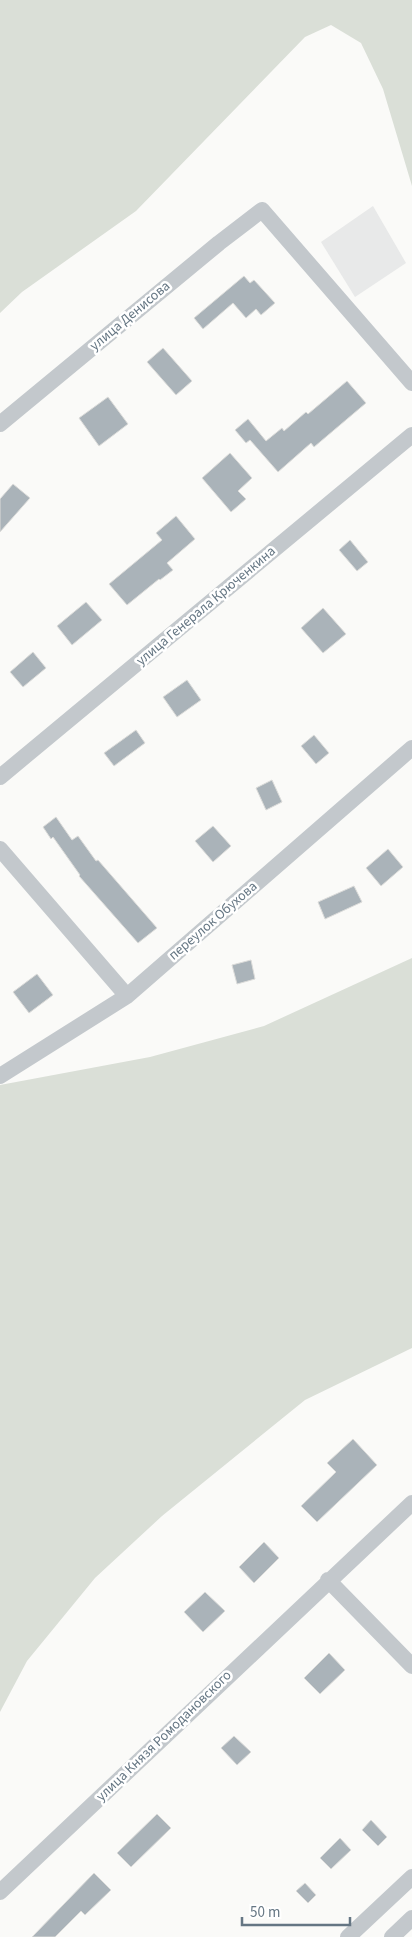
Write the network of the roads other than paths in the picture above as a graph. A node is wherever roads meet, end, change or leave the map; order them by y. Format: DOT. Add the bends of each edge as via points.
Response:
graph roads {
  1 [pos="412,383"];
  2 [pos="0,424"];
  3 [pos="412,435"];
  4 [pos="412,748"];
  5 [pos="0,777"];
  6 [pos="0,849"];
  7 [pos="127,996"];
  8 [pos="0,1076"];
  9 [pos="412,1503"];
  10 [pos="328,1580"];
  11 [pos="412,1666"];
  12 [pos="412,1877"];
  13 [pos="0,1892"];
  14 [pos="412,1918"];
  15 [pos="348,1937"];
  16 [pos="392,1937"];
  1 -- 2 [label="street, улица Денисова" via="262,210"];
  3 -- 5 [label="street, улица Генерала Крюченкина"];
  4 -- 7 [label="street, переулок Обухова"];
  6 -- 7 [label="street"];
  7 -- 8 [label="street, переулок Обухова"];
  9 -- 10 [label="street, улица Князя Ромодановского"];
  10 -- 11 [label="street"];
  10 -- 13 [label="street, улица Князя Ромодановского"];
  12 -- 15 [label="street"];
  14 -- 16 [label="street"];
}
